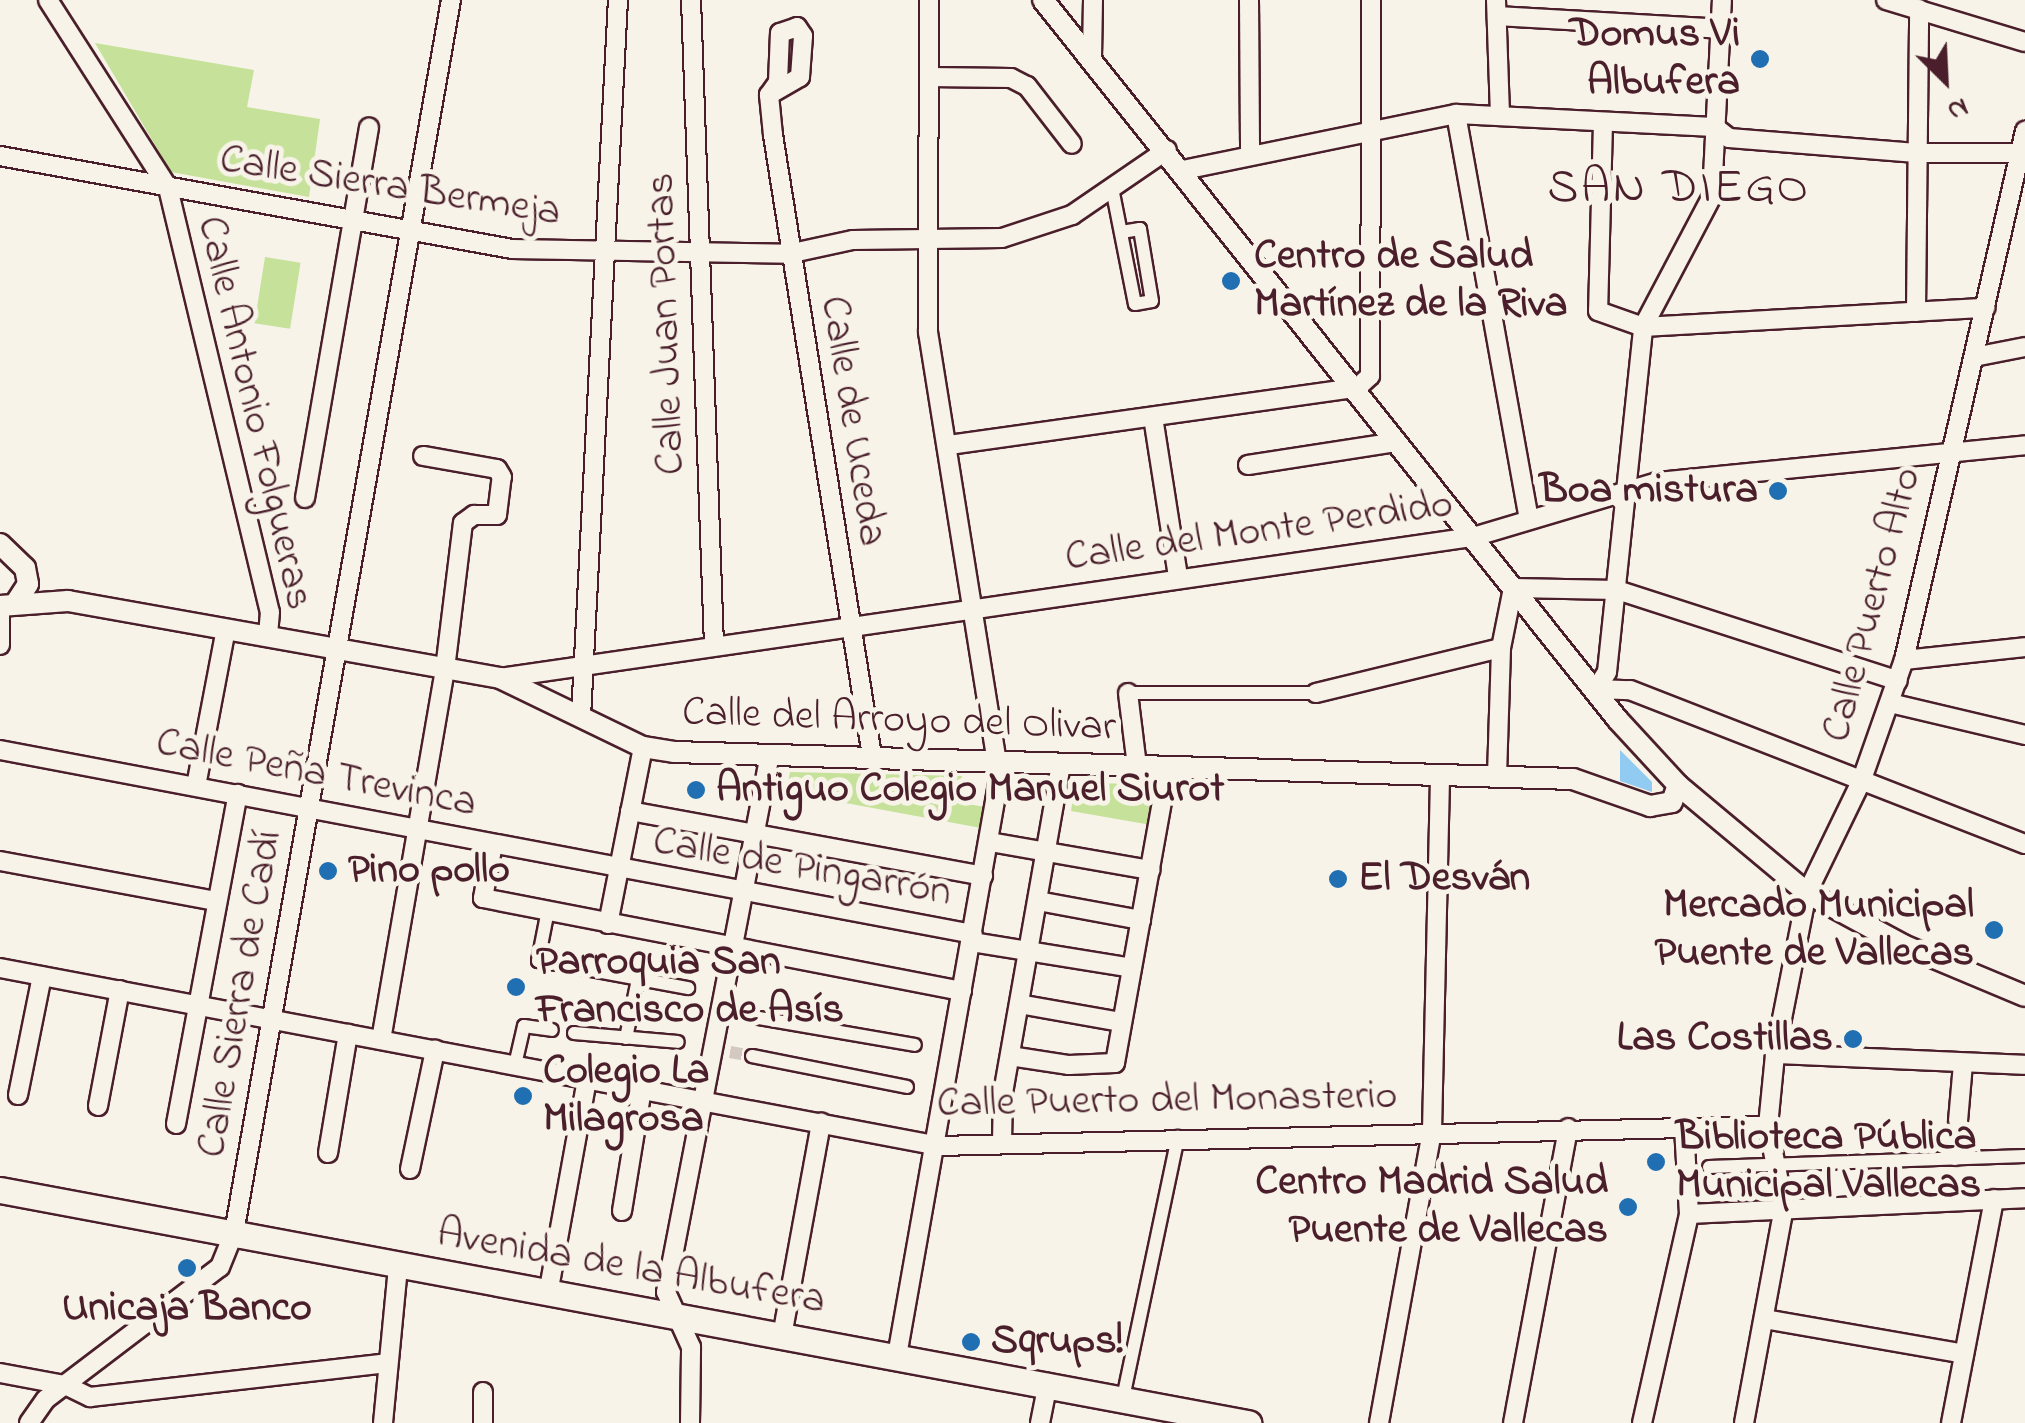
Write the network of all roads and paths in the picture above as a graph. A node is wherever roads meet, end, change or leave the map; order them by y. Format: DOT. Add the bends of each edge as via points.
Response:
graph roads {
  1 [pos="48,0"];
  2 [pos="451,0"];
  3 [pos="618,0"];
  4 [pos="691,0"];
  5 [pos="928,0"];
  6 [pos="1043,0"];
  7 [pos="1093,0"];
  8 [pos="1249,0"];
  9 [pos="1370,0"];
  10 [pos="1722,0"];
  11 [pos="1886,0"];
  12 [pos="1921,5"];
  13 [pos="1496,8"];
  14 [pos="1720,29"];
  15 [pos="2025,42"];
  16 [pos="1092,57"];
  17 [pos="929,76"];
  18 [pos="769,95"];
  19 [pos="1456,114"];
  20 [pos="1500,115"];
  21 [pos="1603,124"];
  22 [pos="369,127"];
  23 [pos="1715,127"];
  24 [pos="1372,129"];
  25 [pos="2025,131"];
  26 [pos="1072,144"];
  27 [pos="1167,150"];
  28 [pos="1916,152"];
  29 [pos="2020,153"];
  30 [pos="1250,154"];
  31 [pos="0,156"];
  32 [pos="1184,170"];
  33 [pos="168,188"];
  34 [pos="1112,188"];
  35 [pos="2019,197"];
  36 [pos="352,218"];
  37 [pos="411,230"];
  38 [pos="1120,232"];
  39 [pos="928,238"];
  40 [pos="602,252"];
  41 [pos="699,252"];
  42 [pos="788,254"];
  43 [pos="1986,308"];
  44 [pos="1916,312"];
  45 [pos="1643,328"];
  46 [pos="2025,347"];
  47 [pos="1974,357"];
  48 [pos="1357,388"];
  49 [pos="1153,417"];
  50 [pos="1398,442"];
  51 [pos="948,445"];
  52 [pos="2025,445"];
  53 [pos="1950,453"];
  54 [pos="423,456"];
  55 [pos="1248,465"];
  56 [pos="1630,488"];
  57 [pos="305,498"];
  58 [pos="1529,519"];
  59 [pos="1472,537"];
  60 [pos="0,544"];
  61 [pos="25,568"];
  62 [pos="1178,577"];
  63 [pos="1513,588"];
  64 [pos="1617,590"];
  65 [pos="68,601"];
  66 [pos="6,604"];
  67 [pos="974,608"];
  68 [pos="850,626"];
  69 [pos="226,629"];
  70 [pos="268,637"];
  71 [pos="0,645"];
  72 [pos="714,646"];
  73 [pos="1501,648"];
  74 [pos="2025,648"];
  75 [pos="336,649"];
  76 [pos="1904,660"];
  77 [pos="445,668"];
  78 [pos="583,668"];
  79 [pos="500,678"];
  80 [pos="1898,681"];
  81 [pos="1596,689"];
  82 [pos="1128,693"];
  83 [pos="1316,694"];
  84 [pos="1890,704"];
  85 [pos="581,717"];
  86 [pos="2025,735"];
  87 [pos="643,747"];
  88 [pos="0,750"];
  89 [pos="872,756"];
  90 [pos="768,759"];
  91 [pos="999,761"];
  92 [pos="1061,764"];
  93 [pos="1137,766"];
  94 [pos="1168,767"];
  95 [pos="1440,776"];
  96 [pos="1497,776"];
  97 [pos="1861,782"];
  98 [pos="1678,785"];
  99 [pos="196,786"];
  100 [pos="238,794"];
  101 [pos="309,806"];
  102 [pos="630,811"];
  103 [pos="418,828"];
  104 [pos="755,835"];
  105 [pos="990,842"];
  106 [pos="492,844"];
  107 [pos="2025,844"];
  108 [pos="1047,852"];
  109 [pos="0,861"];
  110 [pos="618,870"];
  111 [pos="1151,870"];
  112 [pos="983,876"];
  113 [pos="1807,892"];
  114 [pos="744,894"];
  115 [pos="216,901"];
  116 [pos="1038,901"];
  117 [pos="548,910"];
  118 [pos="1141,920"];
  119 [pos="608,924"];
  120 [pos="972,938"];
  121 [pos="734,946"];
  122 [pos="1028,950"];
  123 [pos="564,965"];
  124 [pos="0,968"];
  125 [pos="1132,968"];
  126 [pos="586,970"];
  127 [pos="42,976"];
  128 [pos="638,979"];
  129 [pos="688,988"];
  130 [pos="120,990"];
  131 [pos="962,991"];
  132 [pos="2025,996"];
  133 [pos="1019,1004"];
  134 [pos="198,1005"];
  135 [pos="758,1018"];
  136 [pos="273,1019"];
  137 [pos="1121,1022"];
  138 [pos="552,1030"];
  139 [pos="348,1034"];
  140 [pos="574,1034"];
  141 [pos="626,1038"];
  142 [pos="381,1040"];
  143 [pos="678,1042"];
  144 [pos="914,1046"];
  145 [pos="434,1050"];
  146 [pos="1775,1054"];
  147 [pos="752,1056"];
  148 [pos="1010,1056"];
  149 [pos="1963,1064"];
  150 [pos="516,1065"];
  151 [pos="2025,1066"];
  152 [pos="587,1079"];
  153 [pos="907,1087"];
  154 [pos="642,1089"];
  155 [pos="18,1095"];
  156 [pos="703,1101"];
  157 [pos="98,1106"];
  158 [pos="1958,1121"];
  159 [pos="821,1123"];
  160 [pos="176,1124"];
  161 [pos="1768,1126"];
  162 [pos="1568,1128"];
  163 [pos="1684,1128"];
  164 [pos="1432,1131"];
  165 [pos="1178,1136"];
  166 [pos="1002,1144"];
  167 [pos="938,1146"];
  168 [pos="328,1153"];
  169 [pos="2025,1156"];
  170 [pos="1955,1159"];
  171 [pos="1778,1166"];
  172 [pos="1709,1167"];
  173 [pos="410,1169"];
  174 [pos="0,1190"];
  175 [pos="2025,1198"];
  176 [pos="1994,1199"];
  177 [pos="1784,1207"];
  178 [pos="622,1211"];
  179 [pos="1688,1214"];
  180 [pos="234,1233"];
  181 [pos="398,1267"];
  182 [pos="548,1294"];
  183 [pos="678,1318"];
  184 [pos="1764,1319"];
  185 [pos="782,1336"];
  186 [pos="1964,1354"];
  187 [pos="896,1356"];
  188 [pos="387,1363"];
  189 [pos="0,1373"];
  190 [pos="1048,1383"];
  191 [pos="65,1384"];
  192 [pos="483,1392"];
  193 [pos="1123,1398"];
  194 [pos="1241,1422"];
  195 [pos="29,1423"];
  196 [pos="383,1423"];
  197 [pos="483,1423"];
  198 [pos="690,1423"];
  199 [pos="1040,1423"];
  200 [pos="1380,1423"];
  201 [pos="1513,1423"];
  202 [pos="1642,1423"];
  203 [pos="1744,1423"];
  204 [pos="1951,1423"];
  1 -- 33 [label="street, Calle Antonio Folgueras"];
  2 -- 37 [label="street, Calle Sierra de Cadí"];
  3 -- 40 [label="street"];
  4 -- 41 [label="street, Calle Juan Portas"];
  5 -- 17 [label="street"];
  6 -- 16 [label="street"];
  7 -- 16 [label="street"];
  8 -- 30 [label="street"];
  9 -- 24 [label="street"];
  10 -- 14 [label="street"];
  11 -- 12 [label="street"];
  12 -- 15 [label="street"];
  12 -- 28 [label="street"];
  13 -- 14 [label="street"];
  13 -- 20 [label="street"];
  14 -- 23 [label="street"];
  16 -- 27 [label="street"];
  17 -- 26 [label="street" via="1011,78 1027,86"];
  17 -- 39 [label="street"];
  18 -- 42 [label="street, Calle de Uceda"];
  19 -- 20 [label="street"];
  19 -- 24 [label="street"];
  19 -- 58 [label="street"];
  20 -- 21 [label="street"];
  21 -- 23 [label="street"];
  21 -- 45 [label="street" via="1598,311"];
  22 -- 36 [label="street"];
  23 -- 28 [label="street" via="1729,138"];
  23 -- 45 [label="street" via="1712,196"];
  24 -- 30 [label="street"];
  24 -- 48 [label="street" via="1370,376"];
  25 -- 29 [label="street, Calle Puerto Alto"];
  27 -- 32 [label="street"];
  27 -- 34 [label="street, Calle Sierra Bermeja"];
  28 -- 29 [label="street"];
  28 -- 44 [label="street"];
  29 -- 35 [label="street, Calle Puerto Alto"];
  30 -- 32 [label="street"];
  31 -- 33 [label="street, Calle Sierra Bermeja"];
  32 -- 48 [label="street"];
  33 -- 36 [label="street, Calle Sierra Bermeja"];
  33 -- 70 [label="street, Calle Antonio Folgueras" via="270,612"];
  34 -- 38 [label="street"];
  34 -- 39 [label="street, Calle Sierra Bermeja" via="1072,215 1002,238"];
  35 -- 43 [label="street, Calle Puerto Alto"];
  36 -- 37 [label="street, Calle Sierra Bermeja"];
  36 -- 57 [label="street"];
  37 -- 40 [label="street, Calle Sierra Bermeja" via="512,249"];
  37 -- 75 [label="street, Calle Sierra de Cadí"];
  38 -- 38 [label="street" via="1135,304 1152,301 1140,229"];
  39 -- 42 [label="street, Calle Sierra Bermeja" via="853,240"];
  39 -- 51 [label="street" via="928,332"];
  40 -- 41 [label="street, Calle Sierra Bermeja"];
  40 -- 78 [label="street"];
  41 -- 42 [label="street, Calle Sierra Bermeja"];
  41 -- 72 [label="street, Calle Juan Portas"];
  42 -- 68 [label="street, Calle de Uceda"];
  43 -- 44 [label="street"];
  43 -- 47 [label="street, Calle Puerto Alto"];
  44 -- 45 [label="street"];
  45 -- 56 [label="street"];
  46 -- 47 [label="street"];
  47 -- 53 [label="street, Calle Puerto Alto"];
  48 -- 49 [label="street"];
  48 -- 50 [label="street"];
  49 -- 51 [label="street"];
  49 -- 62 [label="street"];
  50 -- 55 [label="street"];
  50 -- 59 [label="street"];
  51 -- 67 [label="street"];
  52 -- 53 [label="street, Calle del Monte Perdido"];
  53 -- 56 [label="street, Calle del Monte Perdido"];
  53 -- 76 [label="street, Calle Puerto Alto"];
  54 -- 77 [label="street" via="497,468 502,477 497,515 474,515 463,523"];
  56 -- 58 [label="street, Calle del Monte Perdido"];
  56 -- 64 [label="street"];
  58 -- 59 [label="street, Calle del Monte Perdido"];
  59 -- 62 [label="street, Calle del Monte Perdido"];
  59 -- 63 [label="street"];
  60 -- 61 [label="street, Calle del Arroyo del Olivar"];
  61 -- 65 [label="street, Calle del Arroyo del Olivar"];
  61 -- 66 [label="street" via="28,584"];
  62 -- 67 [label="street, Calle del Monte Perdido"];
  63 -- 64 [label="street"];
  63 -- 73 [label="street"];
  63 -- 81 [label="street"];
  64 -- 80 [label="street"];
  64 -- 81 [label="street" via="1607,672"];
  65 -- 66 [label="street, Calle del Arroyo del Olivar"];
  65 -- 69 [label="street, Calle del Arroyo del Olivar"];
  66 -- 71 [label="street"];
  67 -- 68 [label="street, Calle del Monte Perdido"];
  67 -- 91 [label="street"];
  68 -- 72 [label="street, Calle del Monte Perdido"];
  68 -- 89 [label="street, Calle de Uceda"];
  69 -- 70 [label="street, Calle del Arroyo del Olivar"];
  69 -- 99 [label="street"];
  70 -- 75 [label="street, Calle del Arroyo del Olivar"];
  72 -- 78 [label="street, Calle del Monte Perdido"];
  73 -- 83 [label="street"];
  73 -- 96 [label="street"];
  74 -- 76 [label="street"];
  75 -- 77 [label="street, Calle del Arroyo del Olivar"];
  75 -- 101 [label="street, Calle Sierra de Cadí"];
  76 -- 80 [label="street, Calle Puerto Alto"];
  77 -- 79 [label="street, Calle del Arroyo del Olivar"];
  77 -- 103 [label="street"];
  78 -- 79 [label="street, Calle del Monte Perdido"];
  78 -- 85 [label="street"];
  79 -- 85 [label="street, Calle del Arroyo del Olivar"];
  80 -- 84 [label="street, Calle Puerto Alto"];
  81 -- 97 [label="street" via="1630,690"];
  81 -- 98 [label="street"];
  82 -- 83 [label="street"];
  82 -- 93 [label="street"];
  84 -- 86 [label="street"];
  84 -- 97 [label="street, Calle Puerto Alto"];
  85 -- 87 [label="street, Calle del Arroyo del Olivar"];
  87 -- 90 [label="street, Calle del Arroyo del Olivar"];
  87 -- 102 [label="street"];
  88 -- 99 [label="street, Calle Peña Trevinca"];
  89 -- 90 [label="street, Calle del Arroyo del Olivar"];
  89 -- 91 [label="street, Calle del Arroyo del Olivar"];
  90 -- 104 [label="street"];
  91 -- 92 [label="street, Calle del Arroyo del Olivar"];
  91 -- 105 [label="street"];
  92 -- 93 [label="street, Calle del Arroyo del Olivar"];
  92 -- 108 [label="street"];
  93 -- 94 [label="street, Calle del Arroyo del Olivar"];
  94 -- 95 [label="street, Calle del Arroyo del Olivar"];
  94 -- 111 [label="street"];
  95 -- 96 [label="street, Calle del Arroyo del Olivar"];
  95 -- 164 [label="street"];
  96 -- 98 [label="street, Calle del Arroyo del Olivar" via="1572,780 1650,806 1672,802"];
  97 -- 107 [label="street"];
  97 -- 113 [label="street, Calle Puerto Alto"];
  98 -- 113 [label="street"];
  99 -- 100 [label="street, Calle Peña Trevinca"];
  100 -- 101 [label="street, Calle Peña Trevinca"];
  100 -- 115 [label="street"];
  101 -- 103 [label="street, Calle Peña Trevinca"];
  101 -- 136 [label="street, Calle Sierra de Cadí"];
  102 -- 104 [label="street"];
  102 -- 110 [label="street"];
  103 -- 106 [label="street, Calle Peña Trevinca"];
  103 -- 142 [label="street"];
  104 -- 112 [label="street"];
  104 -- 114 [label="street"];
  105 -- 108 [label="street"];
  105 -- 112 [label="street"];
  106 -- 110 [label="street, Calle Peña Trevinca"];
  106 -- 117 [label="street" via="483,898"];
  108 -- 111 [label="street"];
  108 -- 116 [label="street"];
  109 -- 115 [label="street"];
  110 -- 114 [label="street, Calle de Pingarrón"];
  110 -- 119 [label="street"];
  111 -- 118 [label="street"];
  112 -- 120 [label="street"];
  113 -- 132 [label="street" via="1903,945"];
  113 -- 146 [label="street, Calle Puerto Alto"];
  114 -- 120 [label="street, Calle de Pingarrón"];
  114 -- 121 [label="street"];
  115 -- 134 [label="street"];
  116 -- 118 [label="street"];
  116 -- 122 [label="street"];
  117 -- 119 [label="street"];
  117 -- 123 [label="street" via="538,960"];
  118 -- 125 [label="street"];
  119 -- 121 [label="street"];
  120 -- 122 [label="street, Calle de Pingarrón"];
  120 -- 131 [label="street"];
  121 -- 131 [label="street"];
  121 -- 156 [label="street" via="729,1012"];
  122 -- 125 [label="street, Calle de Pingarrón"];
  122 -- 133 [label="street"];
  124 -- 127 [label="street, Calle Puerto del Monasterio"];
  125 -- 137 [label="street"];
  126 -- 128 [label="street"];
  127 -- 130 [label="street, Calle Puerto del Monasterio"];
  127 -- 155 [label="street"];
  128 -- 129 [label="street"];
  128 -- 141 [label="street"];
  130 -- 134 [label="street, Calle Puerto del Monasterio"];
  130 -- 157 [label="street"];
  131 -- 167 [label="street"];
  133 -- 137 [label="street"];
  133 -- 148 [label="street"];
  134 -- 136 [label="street, Calle Puerto del Monasterio"];
  134 -- 160 [label="street"];
  135 -- 144 [label="street"];
  136 -- 139 [label="street, Calle Puerto del Monasterio"];
  136 -- 180 [label="street, Calle Sierra de Cadí"];
  137 -- 148 [label="street" via="1116,1063 1069,1065"];
  138 -- 150 [label="street" via="524,1026"];
  139 -- 142 [label="street, Calle Puerto del Monasterio"];
  139 -- 168 [label="street"];
  140 -- 141 [label="street"];
  141 -- 143 [label="street"];
  142 -- 145 [label="street, Calle Puerto del Monasterio"];
  145 -- 150 [label="street, Calle Puerto del Monasterio"];
  145 -- 173 [label="street"];
  146 -- 149 [label="street"];
  146 -- 161 [label="street, Calle Puerto Alto"];
  147 -- 153 [label="street"];
  148 -- 166 [label="street"];
  149 -- 151 [label="street"];
  149 -- 158 [label="street"];
  150 -- 152 [label="street, Calle Puerto del Monasterio"];
  152 -- 154 [label="street, Calle Puerto del Monasterio"];
  152 -- 182 [label="street"];
  154 -- 156 [label="street, Calle Puerto del Monasterio"];
  154 -- 178 [label="street"];
  156 -- 159 [label="street, Calle Puerto del Monasterio"];
  156 -- 183 [label="street" via="666,1292"];
  158 -- 170 [label="street"];
  159 -- 167 [label="street, Calle Puerto del Monasterio"];
  159 -- 185 [label="street"];
  161 -- 163 [label="street, Calle Puerto del Monasterio"];
  161 -- 171 [label="street, Calle Puerto Alto"];
  162 -- 163 [label="street, Calle Puerto del Monasterio"];
  162 -- 164 [label="street, Calle Puerto del Monasterio"];
  162 -- 201 [label="street"];
  163 -- 179 [label="street"];
  164 -- 165 [label="street, Calle Puerto del Monasterio"];
  164 -- 200 [label="street"];
  165 -- 166 [label="street, Calle Puerto del Monasterio"];
  165 -- 193 [label="street"];
  166 -- 167 [label="street, Calle Puerto del Monasterio"];
  167 -- 187 [label="street"];
  169 -- 170 [label="street"];
  170 -- 171 [label="street"];
  171 -- 172 [label="street"];
  171 -- 177 [label="street, Calle Puerto Alto"];
  174 -- 180 [label="main road, Avenida de la Albufera"];
  175 -- 176 [label="street"];
  176 -- 177 [label="street"];
  176 -- 186 [label="street"];
  177 -- 179 [label="street"];
  177 -- 184 [label="street, Calle Puerto Alto"];
  179 -- 202 [label="street"];
  180 -- 181 [label="main road, Avenida de la Albufera"];
  180 -- 191 [label="street, Calle Sierra de Cadí" via="220,1268"];
  181 -- 182 [label="main road, Avenida de la Albufera"];
  181 -- 188 [label="street"];
  182 -- 183 [label="main road, Avenida de la Albufera"];
  183 -- 185 [label="main road, Avenida de la Albufera"];
  183 -- 198 [label="street" via="690,1347"];
  184 -- 186 [label="street"];
  184 -- 203 [label="street, Calle Puerto Alto"];
  185 -- 187 [label="main road, Avenida de la Albufera"];
  186 -- 204 [label="street"];
  187 -- 190 [label="main road, Avenida de la Albufera"];
  188 -- 191 [label="street" via="90,1398"];
  188 -- 196 [label="street"];
  189 -- 191 [label="street"];
  190 -- 193 [label="main road, Avenida de la Albufera"];
  190 -- 199 [label="street"];
  191 -- 195 [label="street, Calle Sierra de Cadí"];
  192 -- 197 [label="street"];
  193 -- 194 [label="main road, Avenida de la Albufera"];
}
